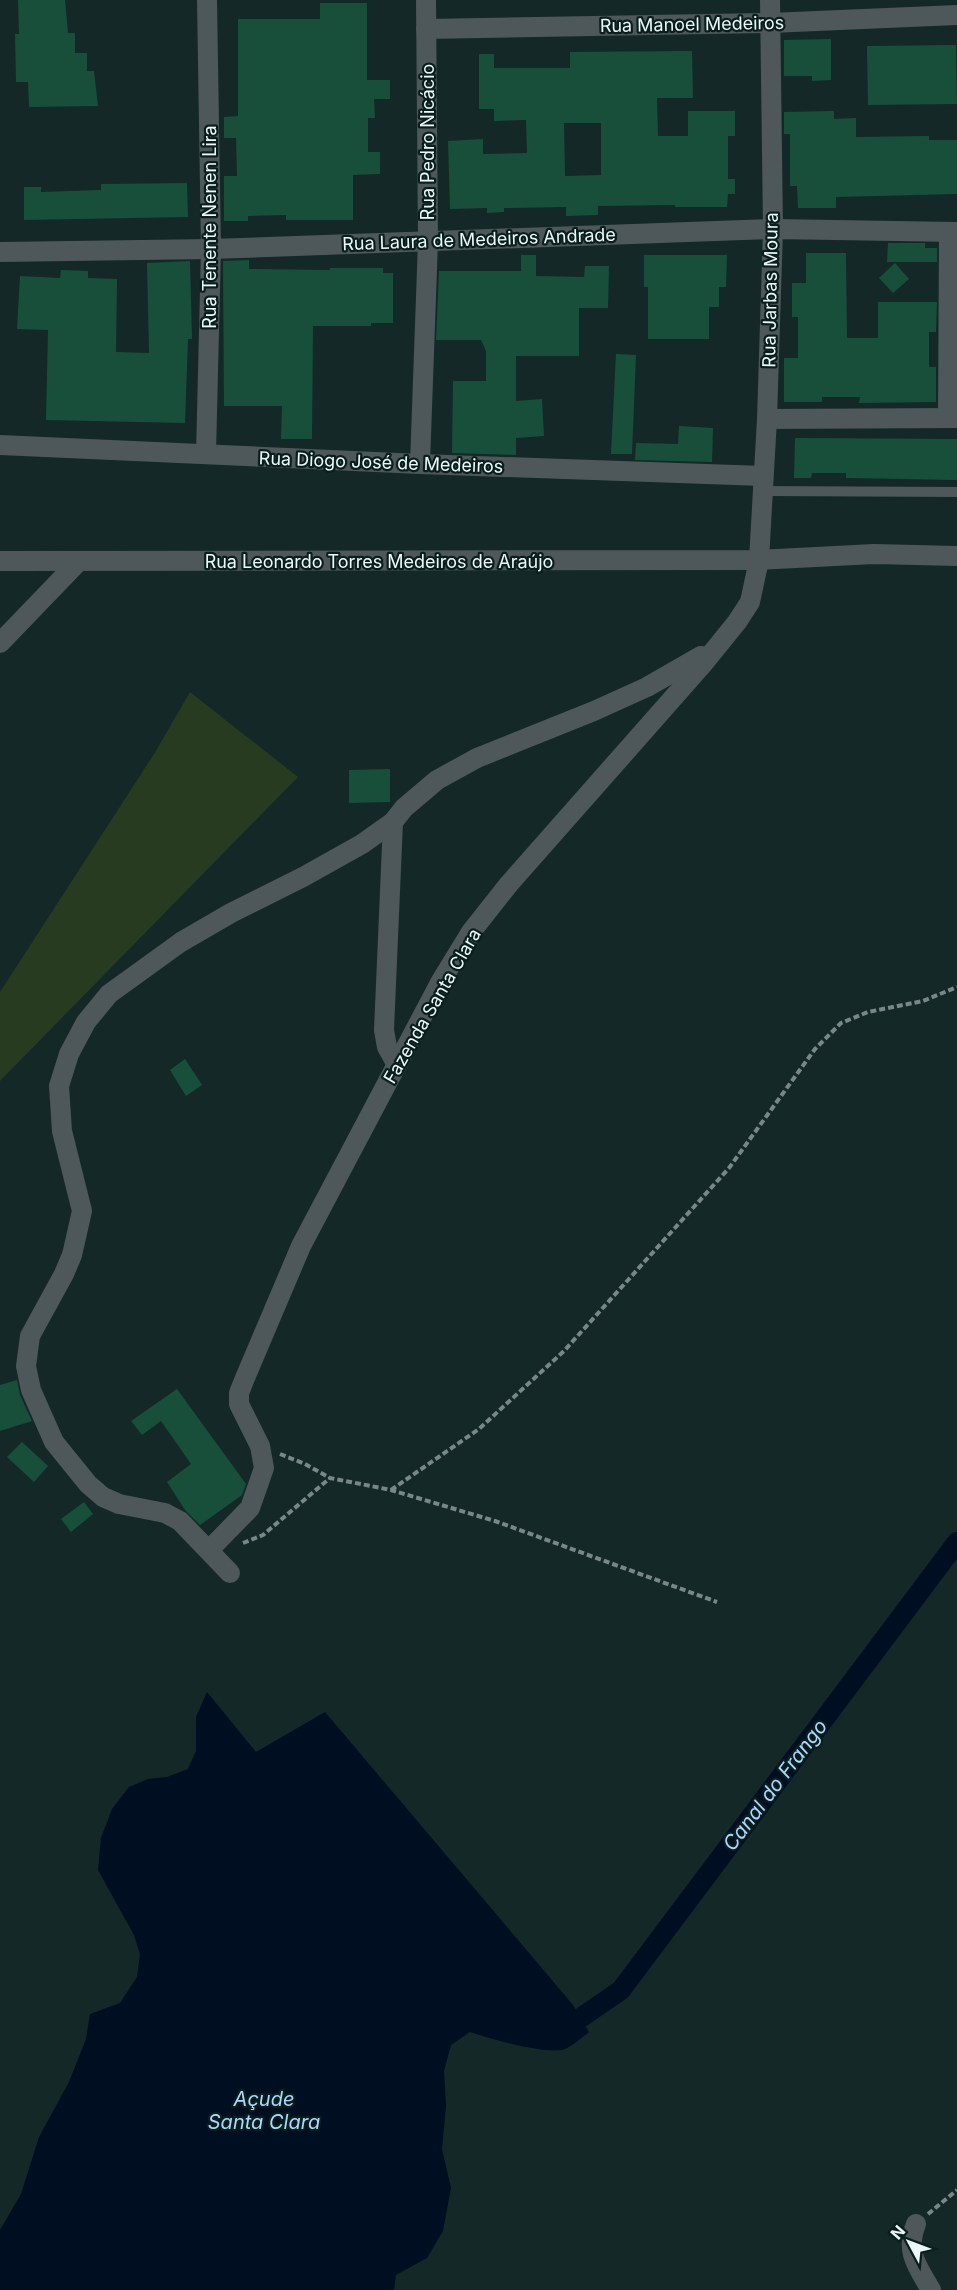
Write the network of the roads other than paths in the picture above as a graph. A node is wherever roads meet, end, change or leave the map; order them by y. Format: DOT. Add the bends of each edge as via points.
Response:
graph roads {
  1 [pos="207,0"];
  2 [pos="426,0"];
  3 [pos="770,0"];
  4 [pos="957,15"];
  5 [pos="770,23"];
  6 [pos="426,29"];
  7 [pos="773,229"];
  8 [pos="953,232"];
  9 [pos="428,241"];
  10 [pos="211,249"];
  11 [pos="0,252"];
  12 [pos="952,418"];
  13 [pos="766,419"];
  14 [pos="0,445"];
  15 [pos="206,454"];
  16 [pos="420,464"];
  17 [pos="762,484"];
  18 [pos="957,492"];
  19 [pos="957,556"];
  20 [pos="0,561"];
  21 [pos="78,562"];
  22 [pos="757,570"];
  23 [pos="0,643"];
  24 [pos="718,645"];
  25 [pos="393,822"];
  26 [pos="396,1065"];
  27 [pos="209,1550"];
  28 [pos="230,1573"];
  29 [pos="916,2224"];
  30 [pos="931,2290"];
  1 -- 10 [label="street, Rua Tenente Nenen Lira"];
  2 -- 6 [label="street, Rua Pedro Nicácio"];
  3 -- 5 [label="street, Rua Jarbas Moura"];
  4 -- 5 [label="street, Rua Manoel Medeiros"];
  5 -- 6 [label="street, Rua Manoel Medeiros"];
  5 -- 7 [label="street, Rua Jarbas Moura"];
  6 -- 9 [label="street, Rua Pedro Nicácio"];
  7 -- 8 [label="street, Rua Laura de Medeiros Andrade"];
  7 -- 9 [label="street, Rua Laura de Medeiros Andrade"];
  7 -- 13 [label="street, Rua Jarbas Moura"];
  8 -- 12 [label="street"];
  9 -- 10 [label="street, Rua Laura de Medeiros Andrade"];
  9 -- 16 [label="street, Rua Pedro Nicácio"];
  10 -- 11 [label="street, Rua Laura de Medeiros Andrade"];
  10 -- 15 [label="street, Rua Tenente Nenen Lira"];
  12 -- 13 [label="street"];
  13 -- 17 [label="street, Rua Jarbas Moura"];
  14 -- 15 [label="street, Rua Diogo José de Medeiros"];
  15 -- 16 [label="street, Rua Diogo José de Medeiros"];
  16 -- 17 [label="street, Rua Diogo José de Medeiros"];
  17 -- 18 [label="lane"];
  17 -- 22 [label="street, Rua Jarbas Moura"];
  19 -- 22 [label="street, Rua Leonardo Torres Medeiros de Araújo" via="873,554"];
  20 -- 21 [label="street, Rua Leonardo Torres Medeiros de Araújo"];
  21 -- 22 [label="street, Rua Leonardo Torres Medeiros de Araújo"];
  21 -- 23 [label="street"];
  22 -- 24 [label="street, Fazenda Santa Clara" via="750,602"];
  24 -- 25 [label="street" via="647,687 477,758 437,780"];
  24 -- 26 [label="street, Fazenda Santa Clara" via="471,932"];
  25 -- 26 [label="street" via="384,1030"];
  25 -- 27 [label="street" via="362,844 181,942 109,994 86,1022 69,1054 59,1086 62,1131 82,1211 72,1255 30,1336 26,1366 31,1390 54,1442 88,1484 119,1504 165,1513 180,1521"];
  26 -- 27 [label="street, Fazenda Santa Clara" via="301,1246 239,1393 239,1404 260,1446 264,1468 250,1508"];
  27 -- 28 [label="street"];
  29 -- 30 [label="street" via="911,2251"];
}
